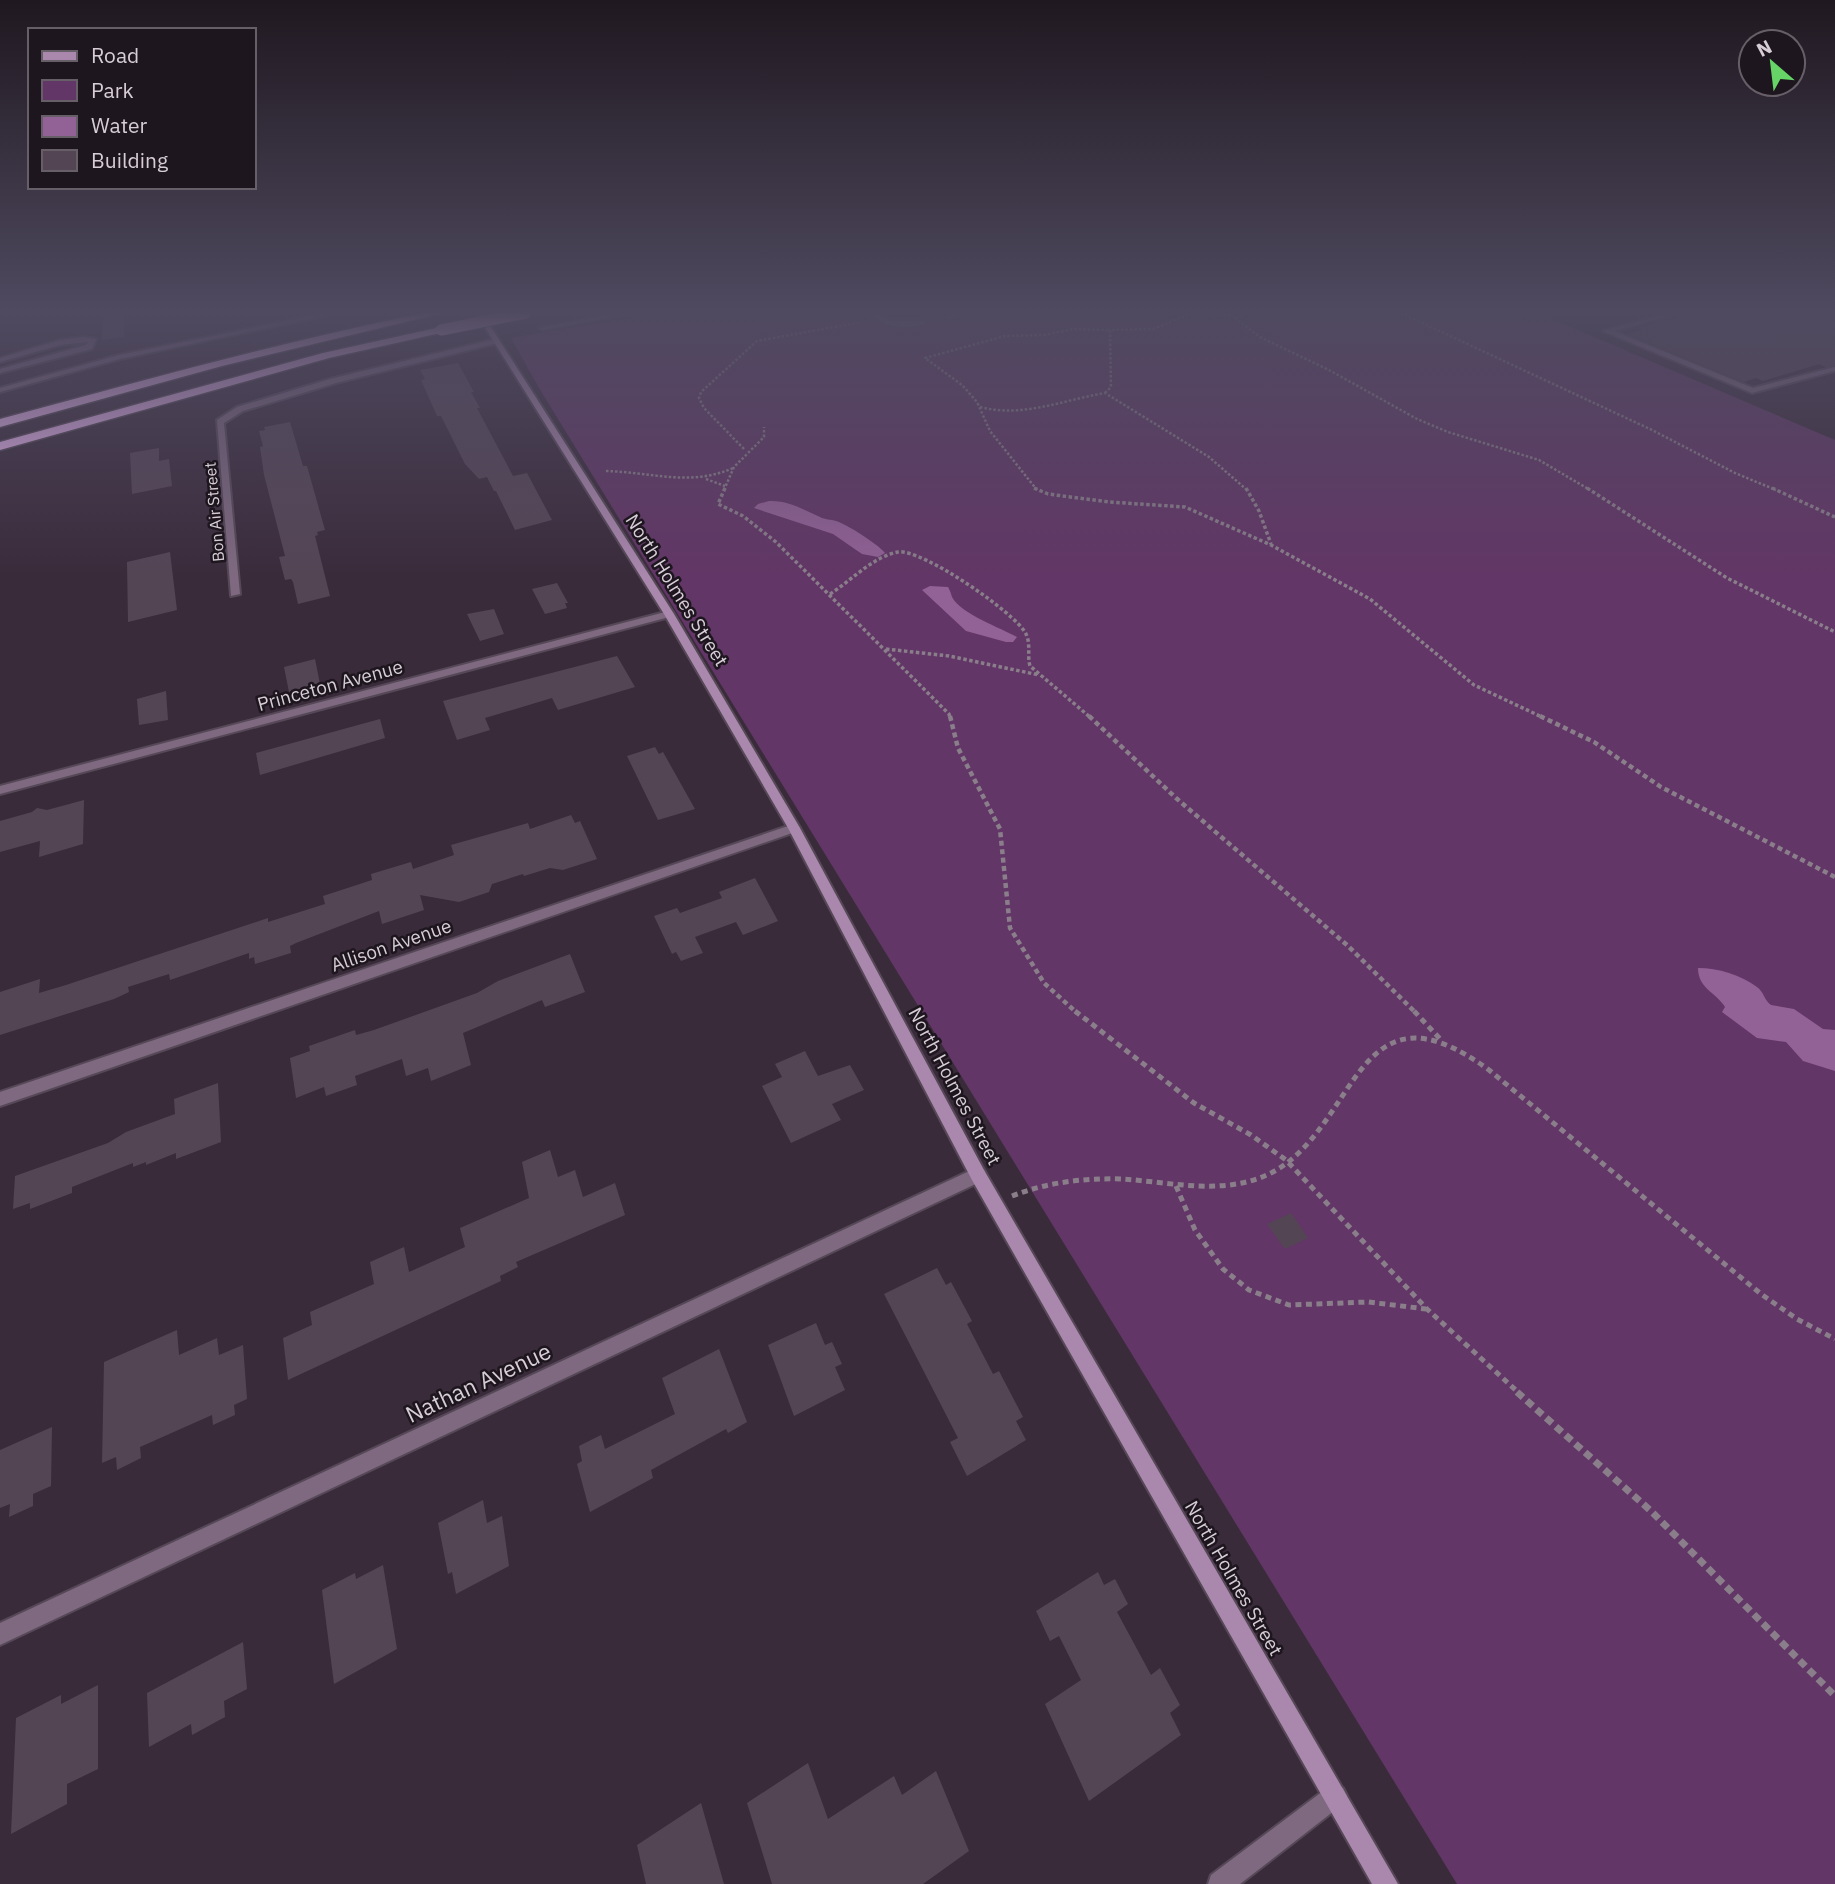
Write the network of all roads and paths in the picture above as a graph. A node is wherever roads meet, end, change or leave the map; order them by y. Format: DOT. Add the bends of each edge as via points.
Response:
graph roads {
  1 [pos="80,401"];
  2 [pos="162,401"];
  3 [pos="267,401"];
  4 [pos="533,401"];
  5 [pos="700,401"];
  6 [pos="975,401"];
  7 [pos="1065,401"];
  8 [pos="1118,401"];
  9 [pos="1387,401"];
  10 [pos="1589,401"];
  11 [pos="980,407"];
  12 [pos="0,423"];
  13 [pos="764,427"];
  14 [pos="0,446"];
  15 [pos="744,449"];
  16 [pos="734,467"];
  17 [pos="606,471"];
  18 [pos="705,479"];
  19 [pos="725,486"];
  20 [pos="1835,517"];
  21 [pos="1271,545"];
  22 [pos="235,594"];
  23 [pos="830,594"];
  24 [pos="669,614"];
  25 [pos="1835,632"];
  26 [pos="886,649"];
  27 [pos="1046,678"];
  28 [pos="0,790"];
  29 [pos="794,828"];
  30 [pos="1835,877"];
  31 [pos="1442,1042"];
  32 [pos="0,1099"];
  33 [pos="1286,1160"];
  34 [pos="978,1175"];
  35 [pos="1176,1185"];
  36 [pos="995,1204"];
  37 [pos="1427,1310"];
  38 [pos="1835,1339"];
  39 [pos="0,1634"];
  40 [pos="1835,1696"];
  41 [pos="1335,1796"];
  42 [pos="1220,1884"];
  43 [pos="1386,1884"];
  1 -- 12 [label="highway"];
  2 -- 14 [label="highway, bridge"];
  3 -- 22 [label="street, Bon Air Street" via="240,409 220,422"];
  4 -- 24 [label="main road, North Holmes Street"];
  5 -- 15 [label="path"];
  6 -- 11 [label="path"];
  7 -- 11 [label="path" via="1015,411"];
  8 -- 21 [label="path" via="1241,483 1264,522"];
  9 -- 25 [label="path" via="1447,432 1551,465 1727,578"];
  10 -- 20 [label="path"];
  11 -- 21 [label="path" via="990,431 1039,492 1185,507"];
  13 -- 16 [label="path" via="764,437"];
  16 -- 18 [label="path"];
  16 -- 19 [label="path"];
  17 -- 18 [label="path"];
  18 -- 19 [label="path"];
  19 -- 23 [label="path" via="718,504 759,527"];
  21 -- 30 [label="path" via="1370,599 1474,685 1594,742 1661,787"];
  23 -- 26 [label="path"];
  23 -- 27 [label="path" via="892,553 918,555 1021,626 1029,643 1026,657 1030,666"];
  24 -- 28 [label="street, Princeton Avenue"];
  24 -- 29 [label="main road, North Holmes Street"];
  26 -- 27 [label="path" via="948,656"];
  26 -- 33 [label="path" via="949,714 958,748 1000,830 1010,928 1044,983 1194,1103"];
  27 -- 31 [label="path" via="1138,765 1334,935 1411,1006"];
  29 -- 32 [label="street, Allison Avenue"];
  29 -- 34 [label="main road, North Holmes Street"];
  31 -- 33 [label="path" via="1415,1039 1373,1054 1354,1073 1334,1112"];
  31 -- 38 [label="path" via="1472,1057 1600,1156 1760,1291"];
  33 -- 35 [label="path" via="1271,1172 1237,1185"];
  33 -- 37 [label="path"];
  34 -- 36 [label="main road, North Holmes Street"];
  34 -- 39 [label="street, Nathan Avenue"];
  35 -- 36 [label="path" via="1067,1180 1031,1188"];
  35 -- 37 [label="path" via="1195,1230 1223,1269 1250,1290 1289,1305 1368,1302"];
  36 -- 41 [label="main road, North Holmes Street"];
  37 -- 40 [label="path" via="1651,1511"];
  41 -- 42 [label="street"];
  41 -- 43 [label="main road, North Holmes Street"];
}
